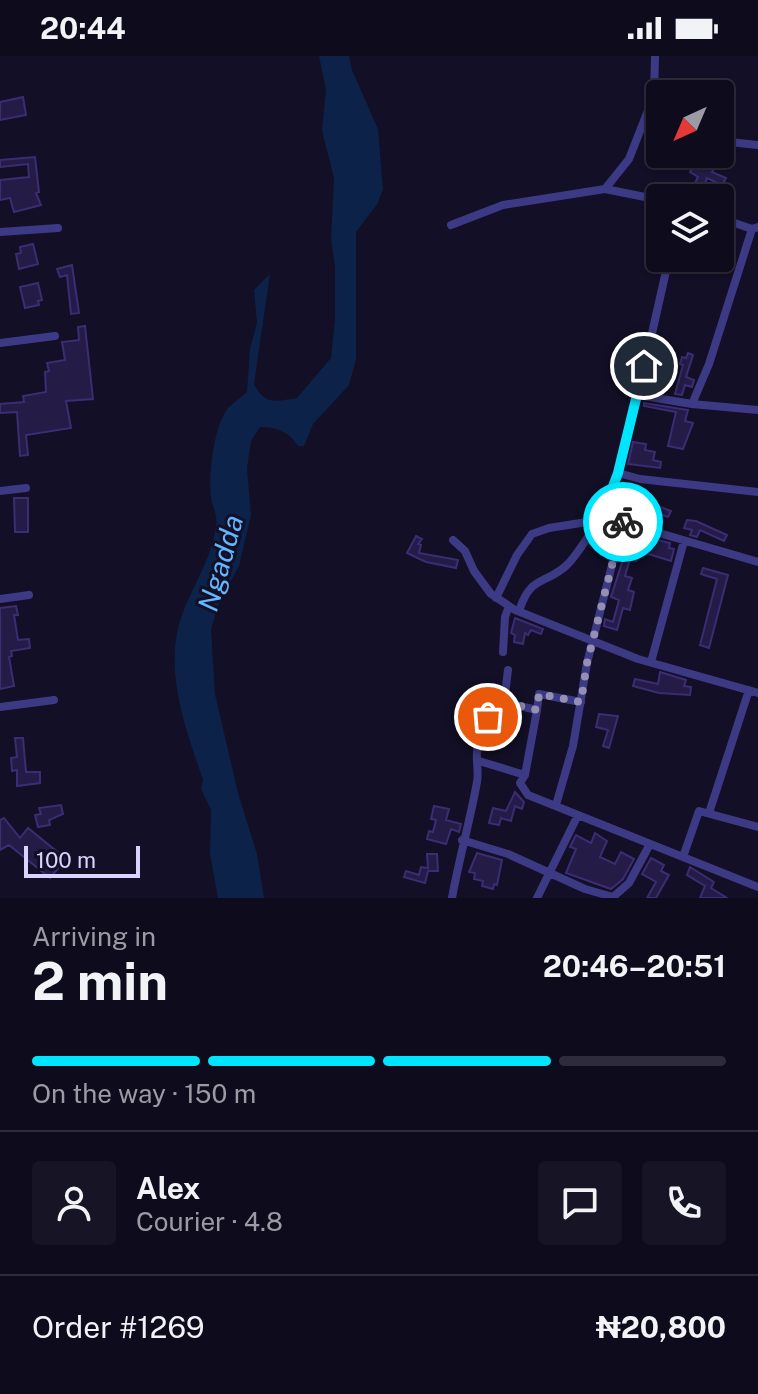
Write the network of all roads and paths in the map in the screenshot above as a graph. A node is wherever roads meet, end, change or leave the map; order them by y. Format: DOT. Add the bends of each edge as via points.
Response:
graph roads {
  1 [pos="655,56"];
  2 [pos="734,142"];
  3 [pos="758,145"];
  4 [pos="605,189"];
  5 [pos="646,197"];
  6 [pos="734,222"];
  7 [pos="451,225"];
  8 [pos="58,228"];
  9 [pos="755,228"];
  10 [pos="0,232"];
  11 [pos="666,272"];
  12 [pos="55,336"];
  13 [pos="0,343"];
  14 [pos="638,395"];
  15 [pos="692,404"];
  16 [pos="758,410"];
  17 [pos="618,473"];
  18 [pos="26,488"];
  19 [pos="0,491"];
  20 [pos="758,492"];
  21 [pos="607,513"];
  22 [pos="623,522"];
  23 [pos="594,524"];
  24 [pos="453,540"];
  25 [pos="684,541"];
  26 [pos="758,562"];
  27 [pos="29,595"];
  28 [pos="496,598"];
  29 [pos="0,599"];
  30 [pos="509,606"];
  31 [pos="519,611"];
  32 [pos="592,642"];
  33 [pos="503,652"];
  34 [pos="651,662"];
  35 [pos="508,670"];
  36 [pos="754,692"];
  37 [pos="54,700"];
  38 [pos="504,702"];
  39 [pos="581,702"];
  40 [pos="0,707"];
  41 [pos="537,710"];
  42 [pos="479,761"];
  43 [pos="525,775"];
  44 [pos="556,805"];
  45 [pos="709,813"];
  46 [pos="578,815"];
  47 [pos="758,827"];
  48 [pos="462,840"];
  49 [pos="650,844"];
  50 [pos="683,857"];
  51 [pos="549,872"];
  52 [pos="758,887"];
  53 [pos="598,896"];
  54 [pos="452,898"];
  55 [pos="537,898"];
  1 -- 4 [label="street" via="649,108 629,159"];
  2 -- 3 [label="street"];
  4 -- 5 [label="street"];
  4 -- 7 [label="street" via="503,205"];
  6 -- 9 [label="street"];
  8 -- 10 [label="street"];
  9 -- 15 [label="street"];
  11 -- 14 [label="street"];
  12 -- 13 [label="street"];
  14 -- 15 [label="street"];
  14 -- 17 [label="street"];
  15 -- 16 [label="street"];
  17 -- 20 [label="street"];
  17 -- 21 [label="street"];
  18 -- 19 [label="street"];
  21 -- 22 [label="street"];
  21 -- 23 [label="street"];
  22 -- 25 [label="street"];
  22 -- 32 [label="street"];
  23 -- 28 [label="street" via="532,534"];
  23 -- 31 [label="street" via="569,563 534,583"];
  24 -- 28 [label="street"];
  25 -- 26 [label="street"];
  25 -- 34 [label="street"];
  27 -- 29 [label="street"];
  28 -- 30 [label="street"];
  30 -- 31 [label="street"];
  30 -- 33 [label="street"];
  31 -- 32 [label="street"];
  32 -- 34 [label="street"];
  32 -- 39 [label="street"];
  34 -- 36 [label="street"];
  35 -- 38 [label="street"];
  36 -- 45 [label="street"];
  37 -- 40 [label="street"];
  38 -- 41 [label="street"];
  38 -- 42 [label="street" via="495,702 488,717"];
  39 -- 41 [label="street" via="539,694"];
  39 -- 44 [label="street"];
  41 -- 43 [label="street"];
  42 -- 43 [label="street"];
  42 -- 48 [label="street"];
  43 -- 44 [label="street" via="520,783 528,795"];
  44 -- 46 [label="street"];
  45 -- 47 [label="street"];
  45 -- 50 [label="street" via="699,811 695,816"];
  46 -- 49 [label="street"];
  46 -- 51 [label="street"];
  48 -- 51 [label="street"];
  48 -- 54 [label="street"];
  49 -- 50 [label="street"];
  49 -- 53 [label="street" via="629,883 613,897"];
  50 -- 52 [label="street"];
  51 -- 53 [label="street"];
  51 -- 55 [label="street"];
}
